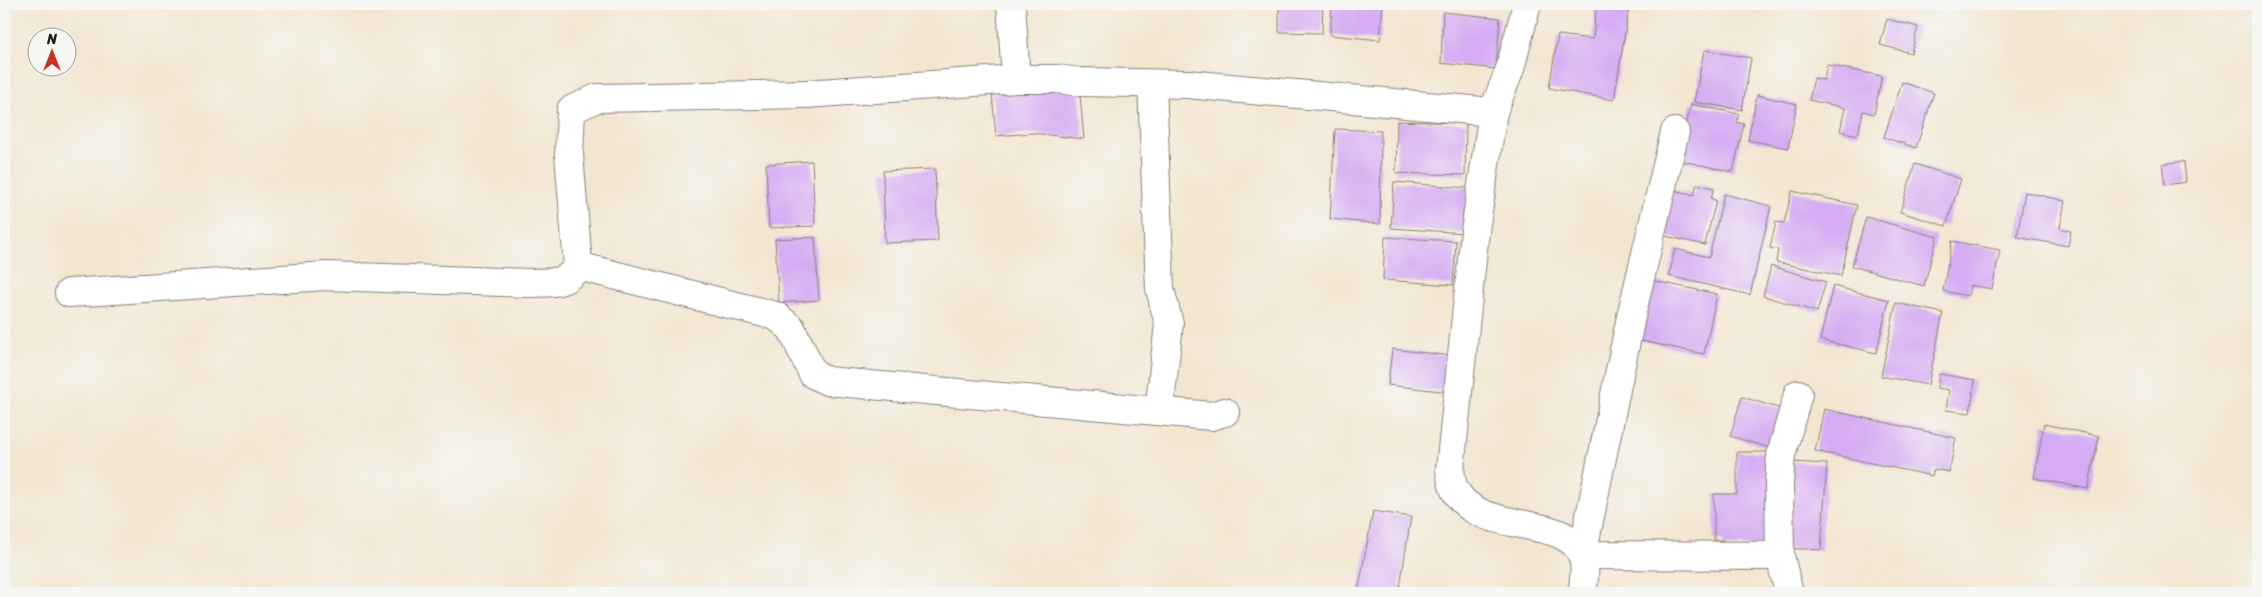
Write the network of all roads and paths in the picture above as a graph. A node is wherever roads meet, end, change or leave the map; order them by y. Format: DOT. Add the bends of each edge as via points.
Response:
graph roads {
  1 [pos="1011,4"];
  2 [pos="1527,4"];
  3 [pos="1016,79"];
  4 [pos="1152,84"];
  5 [pos="1492,112"];
  6 [pos="1675,132"];
  7 [pos="578,266"];
  8 [pos="69,293"];
  9 [pos="1798,394"];
  10 [pos="1160,410"];
  11 [pos="1226,412"];
  12 [pos="1582,555"];
  13 [pos="1780,556"];
  14 [pos="1582,593"];
  15 [pos="1789,593"];
  1 -- 3 [label="street"];
  2 -- 5 [label="street" via="1510,69"];
  3 -- 4 [label="street"];
  3 -- 7 [label="street" via="806,94 597,98 571,110 569,154"];
  4 -- 5 [label="street" via="1196,85"];
  4 -- 10 [label="street" via="1160,289 1169,324"];
  5 -- 12 [label="street" via="1475,231 1452,449 1450,469 1453,487 1464,502 1484,515 1548,530 1570,539"];
  6 -- 12 [label="street" via="1632,312"];
  7 -- 8 [label="street" via="572,275 552,282 326,276"];
  7 -- 10 [label="street" via="776,316 791,328 813,374 827,381"];
  9 -- 13 [label="street" via="1781,455"];
  10 -- 11 [label="street" via="1211,416"];
  12 -- 13 [label="street"];
  12 -- 14 [label="street"];
  13 -- 15 [label="street"];
}
